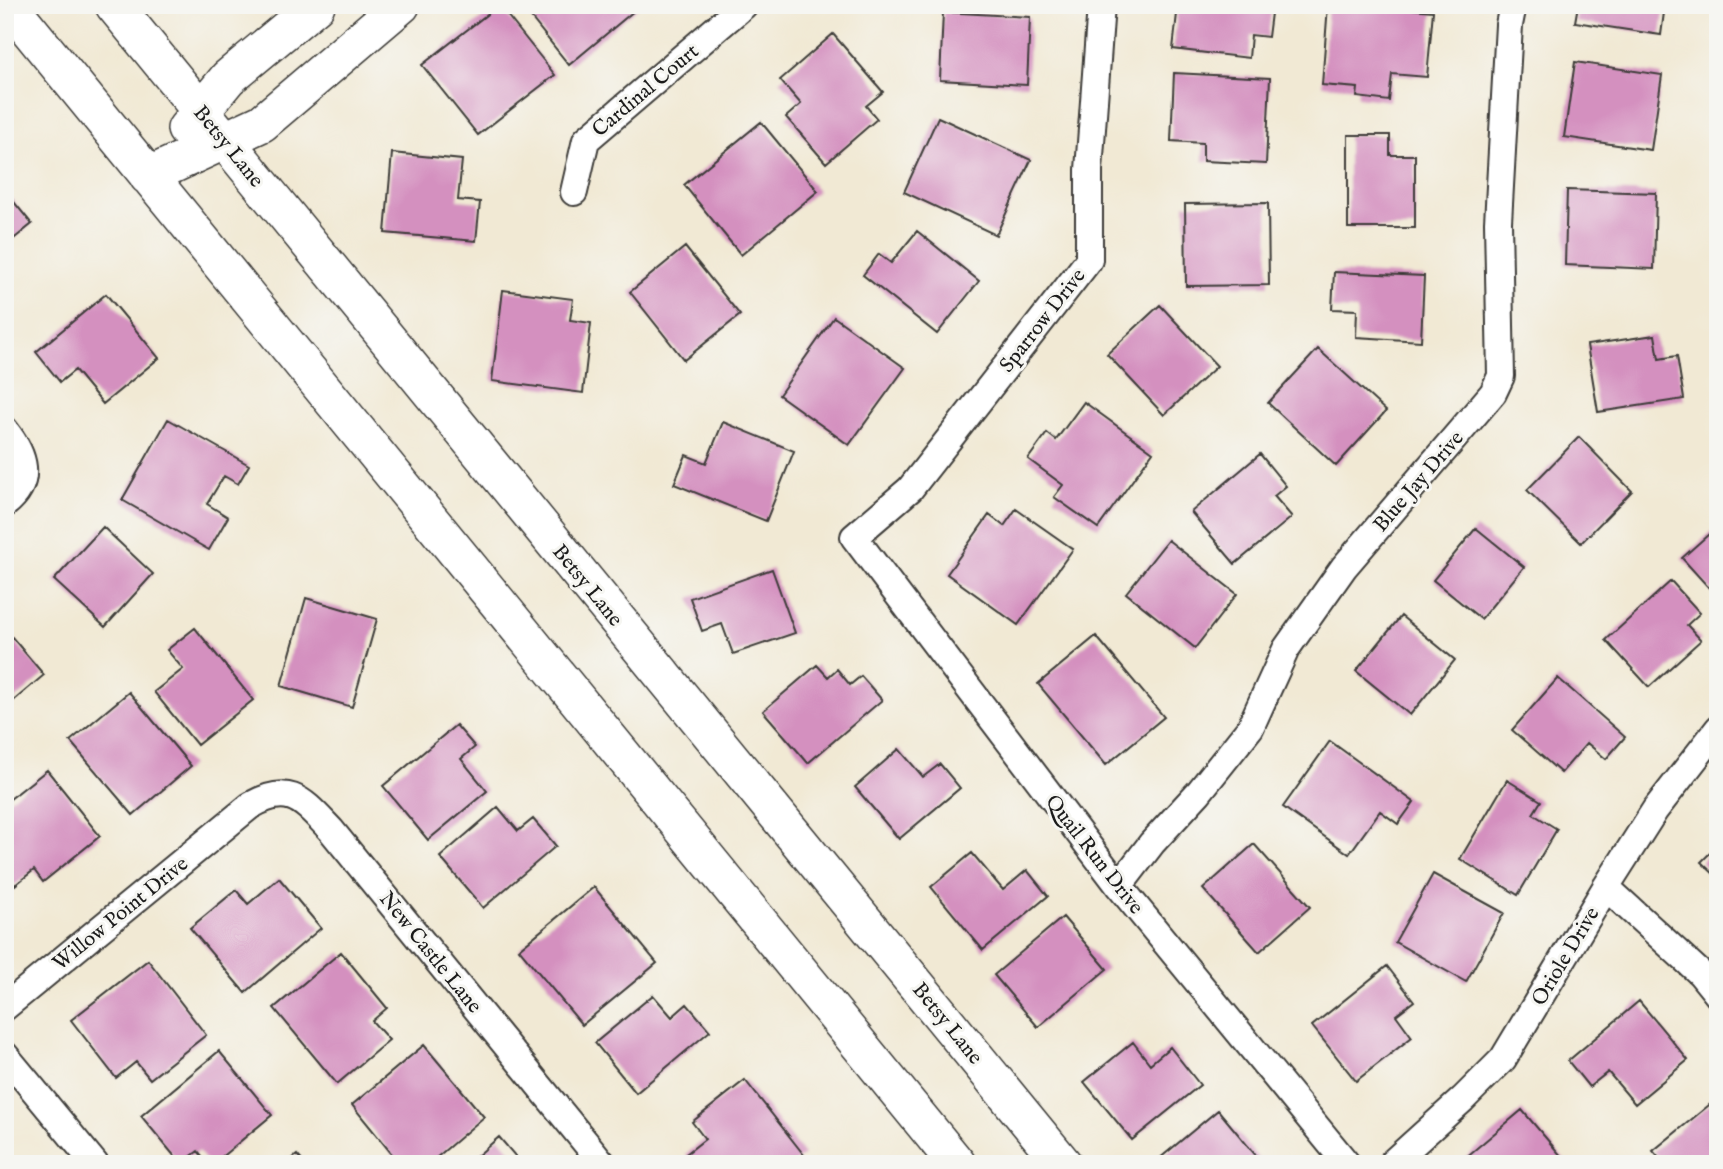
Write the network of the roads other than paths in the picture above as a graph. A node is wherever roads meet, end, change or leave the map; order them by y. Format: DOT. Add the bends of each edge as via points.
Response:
graph roads {
  1 [pos="9,5"];
  2 [pos="114,5"];
  3 [pos="316,5"];
  4 [pos="401,5"];
  5 [pos="744,5"];
  6 [pos="1101,5"];
  7 [pos="1513,5"];
  8 [pos="200,111"];
  9 [pos="223,139"];
  10 [pos="148,176"];
  11 [pos="574,192"];
  12 [pos="5,430"];
  13 [pos="5,504"];
  14 [pos="854,537"];
  15 [pos="1718,729"];
  16 [pos="236,818"];
  17 [pos="1119,886"];
  18 [pos="1606,887"];
  19 [pos="1718,995"];
  20 [pos="5,1007"];
  21 [pos="5,1055"];
  22 [pos="95,1164"];
  23 [pos="604,1164"];
  24 [pos="957,1164"];
  25 [pos="1063,1164"];
  26 [pos="1347,1164"];
  27 [pos="1391,1164"];
  1 -- 10 [label="main road"];
  2 -- 8 [label="main road, Betsy Lane"];
  3 -- 8 [label="main road" via="228,78"];
  4 -- 9 [label="main road" via="262,123"];
  5 -- 11 [label="street, Cardinal Court" via="586,140"];
  6 -- 14 [label="street, Sparrow Drive" via="1089,170 1089,260 910,489"];
  7 -- 17 [label="street, Blue Jay Drive" via="1498,222 1502,376 1493,393 1344,567 1286,649 1250,727"];
  8 -- 9 [label="main road, Betsy Lane"];
  8 -- 10 [label="main road"];
  9 -- 10 [label="main road"];
  9 -- 25 [label="main road, Betsy Lane"];
  10 -- 24 [label="main road"];
  12 -- 13 [label="street" via="18,446 23,472 20,487"];
  14 -- 17 [label="street, Quail Run Drive"];
  15 -- 18 [label="street, Oriole Drive" via="1655,810"];
  16 -- 20 [label="street, Willow Point Drive"];
  16 -- 23 [label="street, New Castle Lane" via="266,797 284,794 301,800 331,830"];
  17 -- 26 [label="street, Quail Run Drive"];
  18 -- 19 [label="street"];
  18 -- 27 [label="street, Oriole Drive" via="1503,1059"];
  21 -- 22 [label="street"];
}
